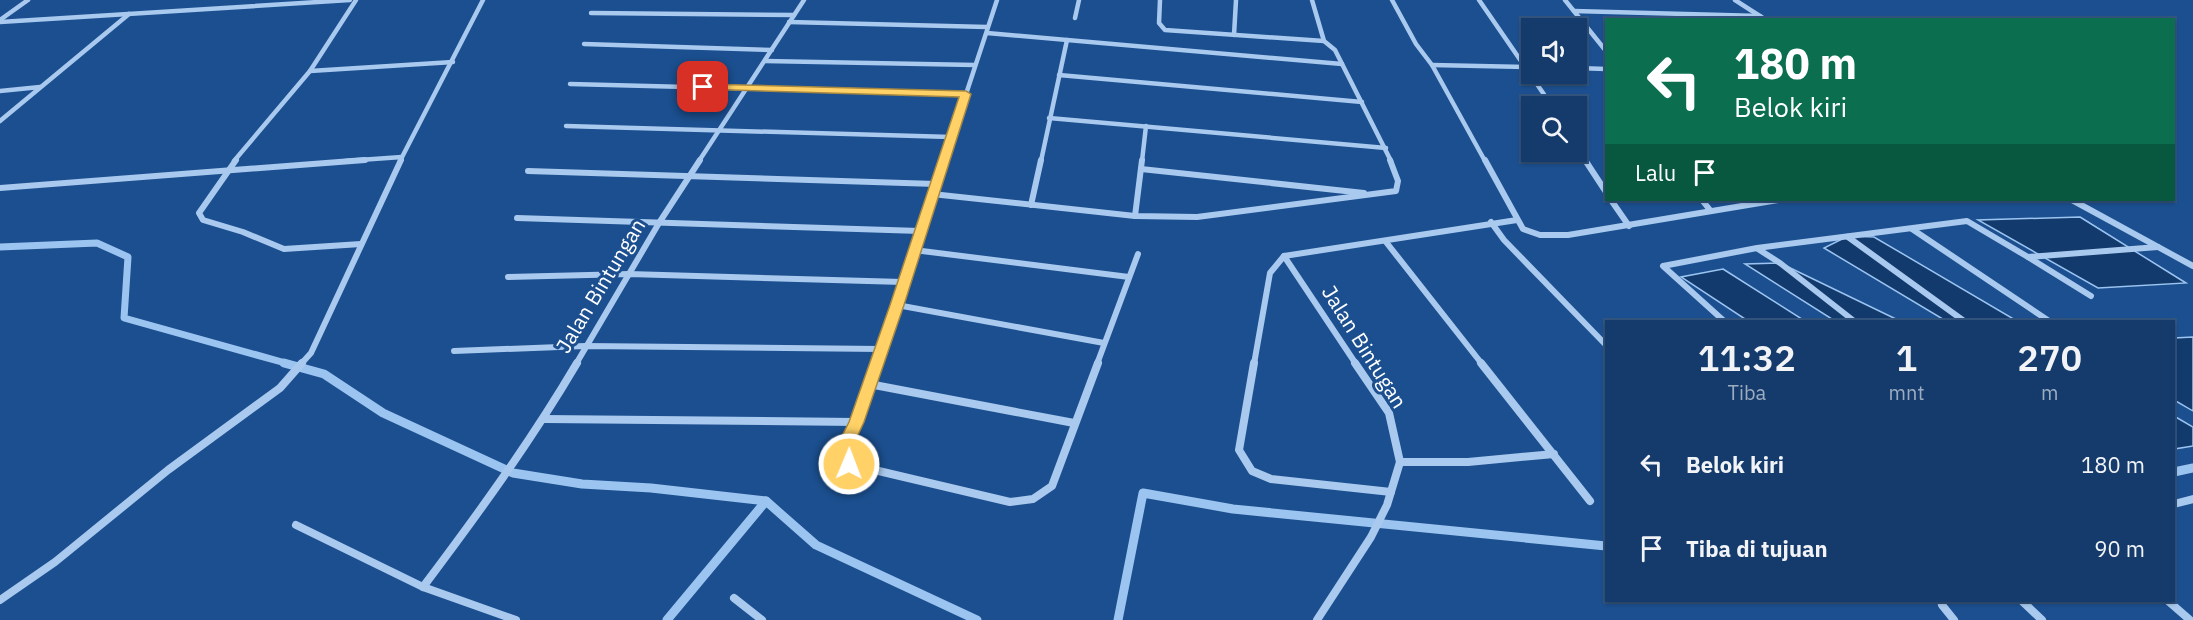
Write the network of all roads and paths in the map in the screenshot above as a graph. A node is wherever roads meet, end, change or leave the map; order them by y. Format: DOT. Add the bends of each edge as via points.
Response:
graph roads {
  1 [pos="28,0"];
  2 [pos="350,0"];
  3 [pos="356,0"];
  4 [pos="483,0"];
  5 [pos="804,0"];
  6 [pos="997,0"];
  7 [pos="1079,0"];
  8 [pos="1160,0"];
  9 [pos="1236,0"];
  10 [pos="1312,0"];
  11 [pos="1392,0"];
  12 [pos="1479,0"];
  13 [pos="1564,0"];
  14 [pos="1735,0"];
  15 [pos="1574,11"];
  16 [pos="591,13"];
  17 [pos="1651,13"];
  18 [pos="129,14"];
  19 [pos="1680,14"];
  20 [pos="795,15"];
  21 [pos="1760,16"];
  22 [pos="1075,18"];
  23 [pos="1656,18"];
  24 [pos="1686,18"];
  25 [pos="1763,18"];
  26 [pos="0,21"];
  27 [pos="789,22"];
  28 [pos="987,30"];
  29 [pos="1234,35"];
  30 [pos="1067,40"];
  31 [pos="1324,41"];
  32 [pos="584,44"];
  33 [pos="772,50"];
  34 [pos="1605,50"];
  35 [pos="1521,56"];
  36 [pos="765,61"];
  37 [pos="453,62"];
  38 [pos="1342,64"];
  39 [pos="975,65"];
  40 [pos="1432,65"];
  41 [pos="1521,67"];
  42 [pos="1587,69"];
  43 [pos="1605,70"];
  44 [pos="310,71"];
  45 [pos="1059,75"];
  46 [pos="570,84"];
  47 [pos="40,87"];
  48 [pos="747,88"];
  49 [pos="0,91"];
  50 [pos="966,94"];
  51 [pos="1362,102"];
  52 [pos="1049,118"];
  53 [pos="0,121"];
  54 [pos="566,126"];
  55 [pos="1146,126"];
  56 [pos="720,130"];
  57 [pos="951,137"];
  58 [pos="1386,148"];
  59 [pos="402,157"];
  60 [pos="1587,162"];
  61 [pos="228,169"];
  62 [pos="1140,169"];
  63 [pos="528,171"];
  64 [pos="690,176"];
  65 [pos="936,184"];
  66 [pos="0,188"];
  67 [pos="1605,190"];
  68 [pos="932,194"];
  69 [pos="1373,195"];
  70 [pos="1612,201"];
  71 [pos="1703,201"];
  72 [pos="1771,201"];
  73 [pos="2074,201"];
  74 [pos="1031,204"];
  75 [pos="1710,210"];
  76 [pos="1135,216"];
  77 [pos="517,218"];
  78 [pos="1517,220"];
  79 [pos="1491,222"];
  80 [pos="659,223"];
  81 [pos="1629,226"];
  82 [pos="1911,229"];
  83 [pos="920,231"];
  84 [pos="1848,236"];
  85 [pos="1386,242"];
  86 [pos="361,244"];
  87 [pos="2158,247"];
  88 [pos="1757,248"];
  89 [pos="914,250"];
  90 [pos="1138,254"];
  91 [pos="1284,256"];
  92 [pos="2028,257"];
  93 [pos="2193,266"];
  94 [pos="629,274"];
  95 [pos="508,277"];
  96 [pos="1130,277"];
  97 [pos="903,282"];
  98 [pos="2091,296"];
  99 [pos="897,305"];
  100 [pos="1723,320"];
  101 [pos="1853,320"];
  102 [pos="1963,320"];
  103 [pos="2048,320"];
  104 [pos="1104,344"];
  105 [pos="1605,344"];
  106 [pos="585,346"];
  107 [pos="881,349"];
  108 [pos="454,351"];
  109 [pos="869,384"];
  110 [pos="544,419"];
  111 [pos="856,422"];
  112 [pos="1074,423"];
  113 [pos="1554,454"];
  114 [pos="1400,462"];
  115 [pos="1391,492"];
  116 [pos="2193,499"];
  117 [pos="1590,501"];
  118 [pos="2175,504"];
  119 [pos="296,525"];
  120 [pos="423,587"];
  121 [pos="734,598"];
  122 [pos="0,600"];
  123 [pos="2023,602"];
  124 [pos="2169,602"];
  125 [pos="1942,605"];
  126 [pos="516,620"];
  127 [pos="762,620"];
  128 [pos="1317,620"];
  129 [pos="1954,620"];
  130 [pos="2042,620"];
  131 [pos="2190,620"];
  1 -- 26 [label="street"];
  2 -- 18 [label="street"];
  3 -- 44 [label="street"];
  4 -- 37 [label="street"];
  5 -- 20 [label="street, Jalan Bintungan"];
  6 -- 28 [label="street"];
  7 -- 22 [label="street"];
  8 -- 29 [label="street" via="1160,23 1164,30"];
  9 -- 29 [label="street"];
  10 -- 31 [label="street"];
  11 -- 40 [label="street"];
  12 -- 35 [label="street"];
  13 -- 15 [label="street"];
  14 -- 21 [label="street"];
  15 -- 17 [label="street"];
  15 -- 34 [label="street"];
  16 -- 20 [label="street"];
  17 -- 19 [label="street"];
  17 -- 23 [label="street"];
  18 -- 26 [label="street"];
  18 -- 47 [label="street"];
  19 -- 21 [label="street"];
  19 -- 24 [label="street"];
  20 -- 27 [label="street, Jalan Bintungan"];
  21 -- 25 [label="street"];
  27 -- 28 [label="street"];
  27 -- 33 [label="street, Jalan Bintungan"];
  28 -- 30 [label="street"];
  28 -- 39 [label="street"];
  29 -- 31 [label="street"];
  30 -- 38 [label="street"];
  30 -- 45 [label="street"];
  31 -- 38 [label="street" via="1335,50"];
  32 -- 33 [label="street"];
  33 -- 36 [label="street, Jalan Bintungan"];
  36 -- 39 [label="street"];
  36 -- 48 [label="street, Jalan Bintungan"];
  37 -- 44 [label="street"];
  37 -- 59 [label="street"];
  38 -- 51 [label="street"];
  39 -- 50 [label="street"];
  40 -- 41 [label="street"];
  40 -- 78 [label="street"];
  42 -- 43 [label="street"];
  44 -- 61 [label="street"];
  45 -- 51 [label="street"];
  45 -- 52 [label="street"];
  46 -- 48 [label="street"];
  47 -- 49 [label="street"];
  47 -- 53 [label="street"];
  48 -- 50 [label="street"];
  48 -- 56 [label="street, Jalan Bintungan"];
  50 -- 57 [label="street"];
  51 -- 58 [label="street"];
  52 -- 55 [label="street"];
  52 -- 74 [label="street"];
  54 -- 56 [label="street"];
  55 -- 58 [label="street"];
  55 -- 62 [label="street"];
  56 -- 57 [label="street"];
  56 -- 64 [label="street, Jalan Bintungan"];
  57 -- 65 [label="street"];
  58 -- 69 [label="street" via="1398,181 1396,191"];
  59 -- 61 [label="street"];
  59 -- 86 [label="street"];
  60 -- 67 [label="street"];
  61 -- 66 [label="street"];
  61 -- 86 [label="street" via="199,213 203,220 284,249"];
  62 -- 69 [label="street"];
  62 -- 76 [label="street"];
  63 -- 64 [label="street"];
  64 -- 65 [label="street"];
  64 -- 80 [label="street, Jalan Bintungan"];
  65 -- 68 [label="street"];
  68 -- 74 [label="street"];
  68 -- 83 [label="street"];
  69 -- 76 [label="street" via="1197,217"];
  70 -- 81 [label="street"];
  71 -- 75 [label="street"];
  72 -- 75 [label="street"];
  73 -- 87 [label="street"];
  74 -- 76 [label="street"];
  75 -- 81 [label="street"];
  77 -- 80 [label="street"];
  78 -- 79 [label="street"];
  78 -- 81 [label="street" via="1522,230 1540,234 1568,235"];
  79 -- 85 [label="street"];
  79 -- 105 [label="street"];
  80 -- 83 [label="street"];
  80 -- 94 [label="street, Jalan Bintungan"];
  82 -- 84 [label="street"];
  82 -- 92 [label="street" via="1967,220"];
  82 -- 103 [label="street"];
  83 -- 89 [label="street"];
  84 -- 88 [label="street"];
  84 -- 102 [label="street"];
  85 -- 91 [label="street"];
  85 -- 113 [label="street"];
  86 -- 122 [label="street" via="311,353 280,388"];
  87 -- 92 [label="street"];
  87 -- 93 [label="street"];
  88 -- 100 [label="street" via="1663,266"];
  88 -- 101 [label="street"];
  89 -- 96 [label="street"];
  89 -- 97 [label="street"];
  90 -- 96 [label="street"];
  91 -- 114 [label="street, Jalan Bintugan" via="1389,413"];
  91 -- 115 [label="street" via="1270,273 1239,450 1252,471 1271,479"];
  92 -- 98 [label="street"];
  94 -- 95 [label="street"];
  94 -- 97 [label="street"];
  94 -- 106 [label="street, Jalan Bintungan"];
  96 -- 104 [label="street"];
  97 -- 99 [label="street"];
  99 -- 104 [label="street"];
  99 -- 107 [label="street"];
  104 -- 112 [label="street"];
  106 -- 107 [label="street"];
  106 -- 108 [label="street"];
  106 -- 110 [label="street, Jalan Bintungan"];
  107 -- 109 [label="street"];
  109 -- 111 [label="street"];
  109 -- 112 [label="street"];
  110 -- 111 [label="street"];
  110 -- 120 [label="street, Jalan Bintungan"];
  111 -- 112 [label="street" via="844,448 849,464 1011,502 1030,502 1052,486"];
  113 -- 114 [label="street" via="1468,462"];
  113 -- 117 [label="street"];
  114 -- 115 [label="street, Jalan Bintugan"];
  115 -- 128 [label="street, Jalan Bintugan" via="1371,537"];
  116 -- 118 [label="street"];
  119 -- 120 [label="street"];
  120 -- 126 [label="street"];
  121 -- 127 [label="street"];
  123 -- 130 [label="street"];
  124 -- 131 [label="street"];
  125 -- 129 [label="street"];
}
